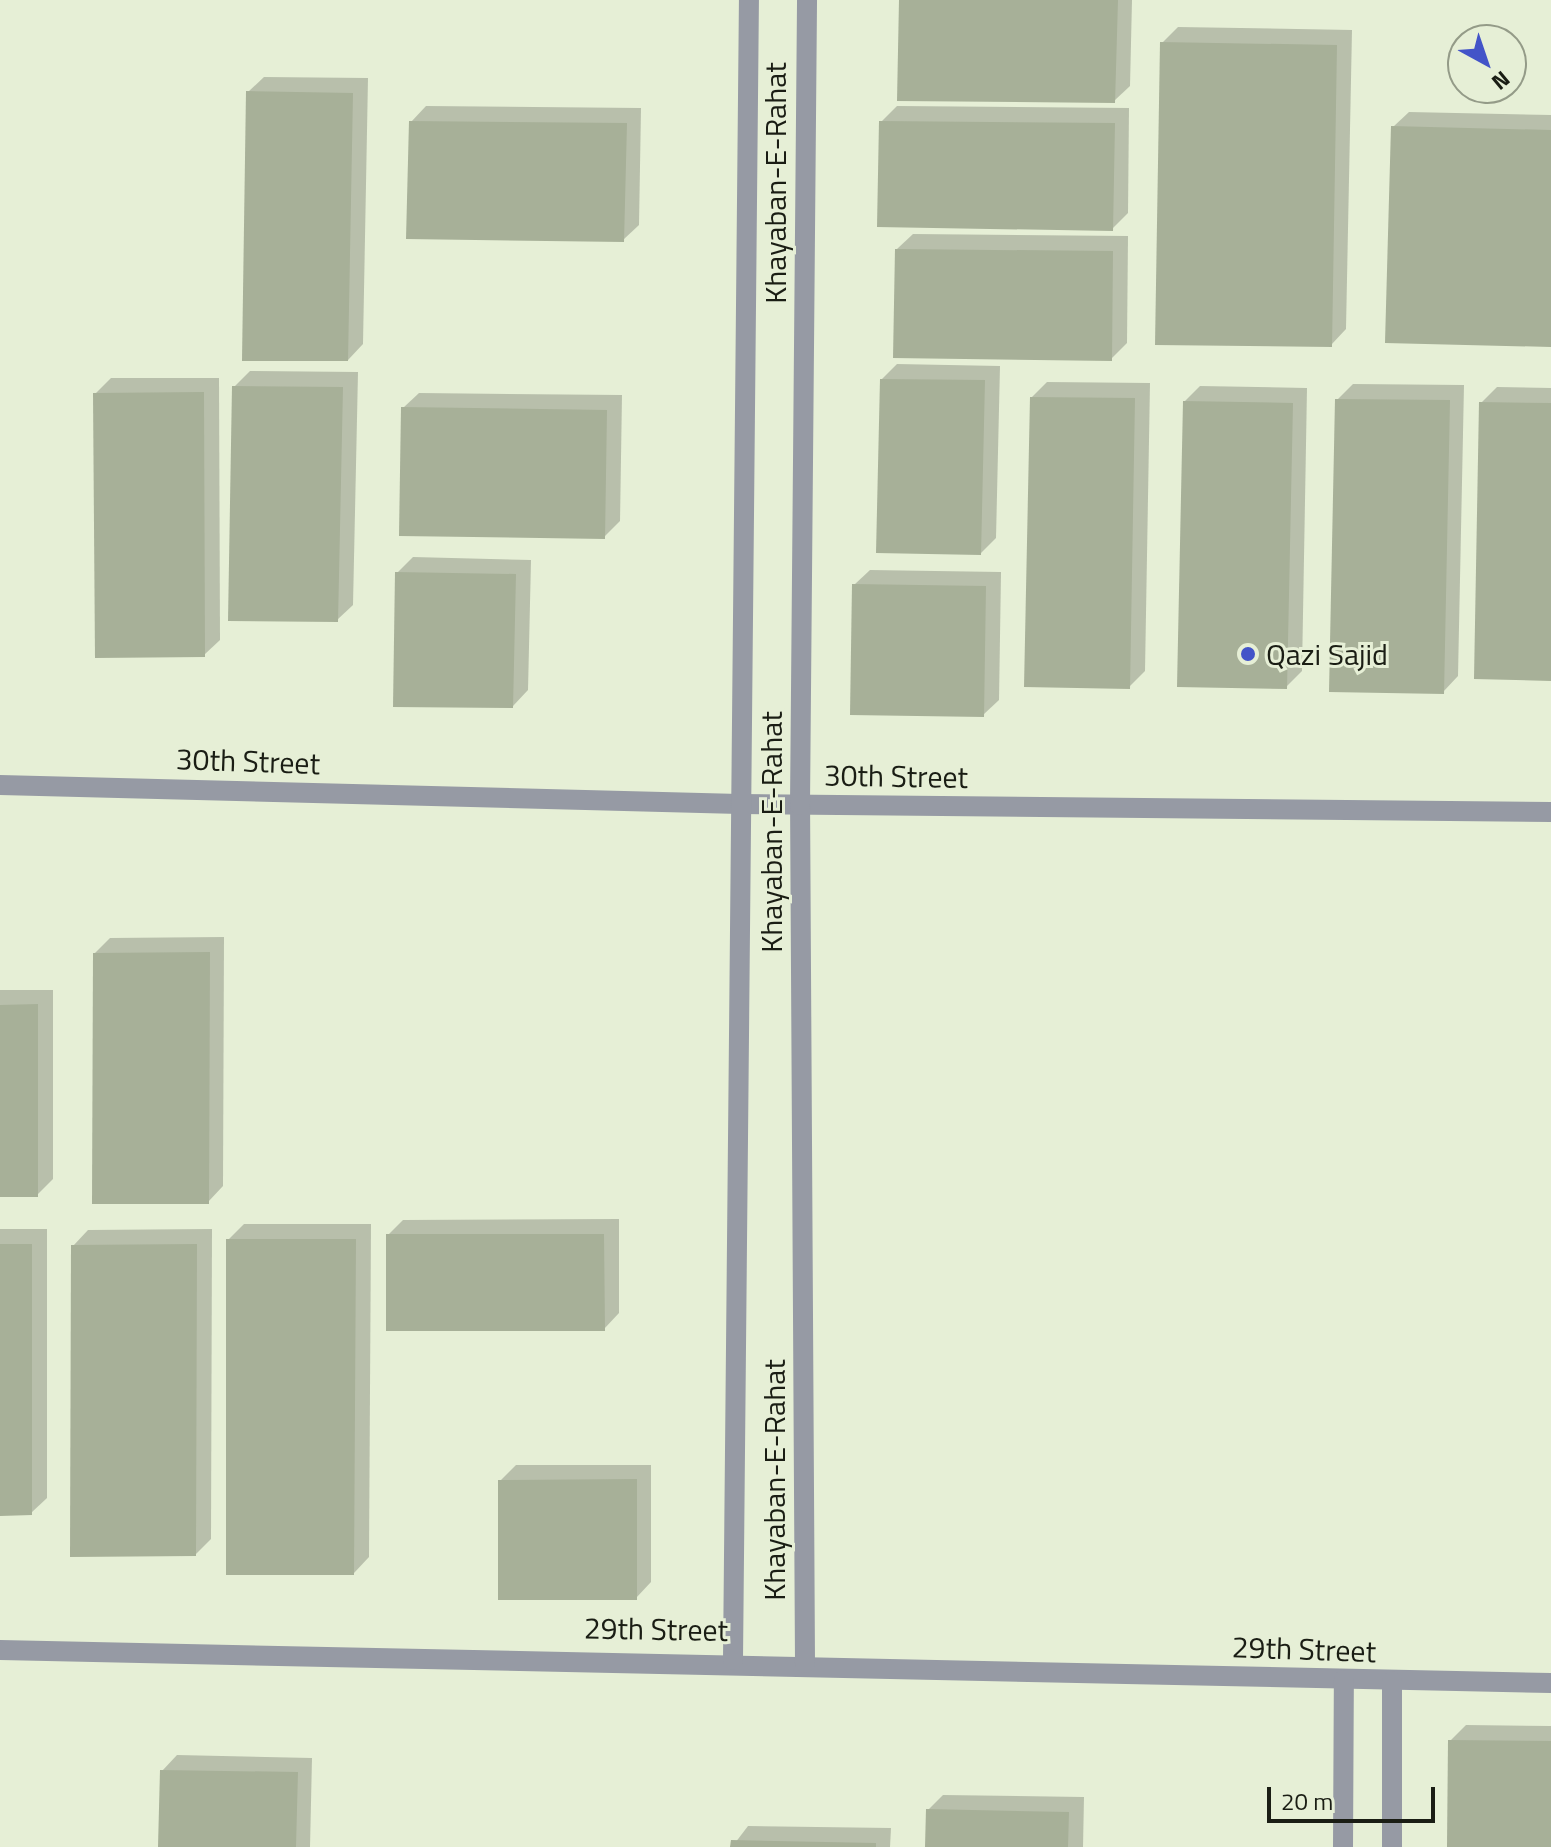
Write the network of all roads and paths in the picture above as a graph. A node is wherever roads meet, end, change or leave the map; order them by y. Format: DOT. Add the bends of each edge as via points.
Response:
graph roads {
  1 [pos="749,0"];
  2 [pos="807,0"];
  3 [pos="0,785"];
  4 [pos="740,804"];
  5 [pos="800,805"];
  6 [pos="1551,812"];
  7 [pos="0,1650"];
  8 [pos="733,1660"];
  9 [pos="805,1663"];
  10 [pos="1344,1680"];
  11 [pos="1392,1681"];
  12 [pos="1551,1683"];
  13 [pos="1343,1847"];
  14 [pos="1392,1847"];
  1 -- 4 [label="street, Khayaban-E-Rahat"];
  2 -- 5 [label="street, Khayaban-E-Rahat"];
  3 -- 4 [label="street, 30th Street"];
  4 -- 5 [label="street, 30th Street"];
  4 -- 8 [label="street, Khayaban-E-Rahat"];
  5 -- 6 [label="street, 30th Street"];
  5 -- 9 [label="street, Khayaban-E-Rahat"];
  7 -- 8 [label="street, 29th Street"];
  8 -- 9 [label="street, 29th Street"];
  9 -- 10 [label="street, 29th Street"];
  10 -- 11 [label="street, 29th Street"];
  10 -- 13 [label="street"];
  11 -- 12 [label="street, 29th Street"];
  11 -- 14 [label="street"];
}
